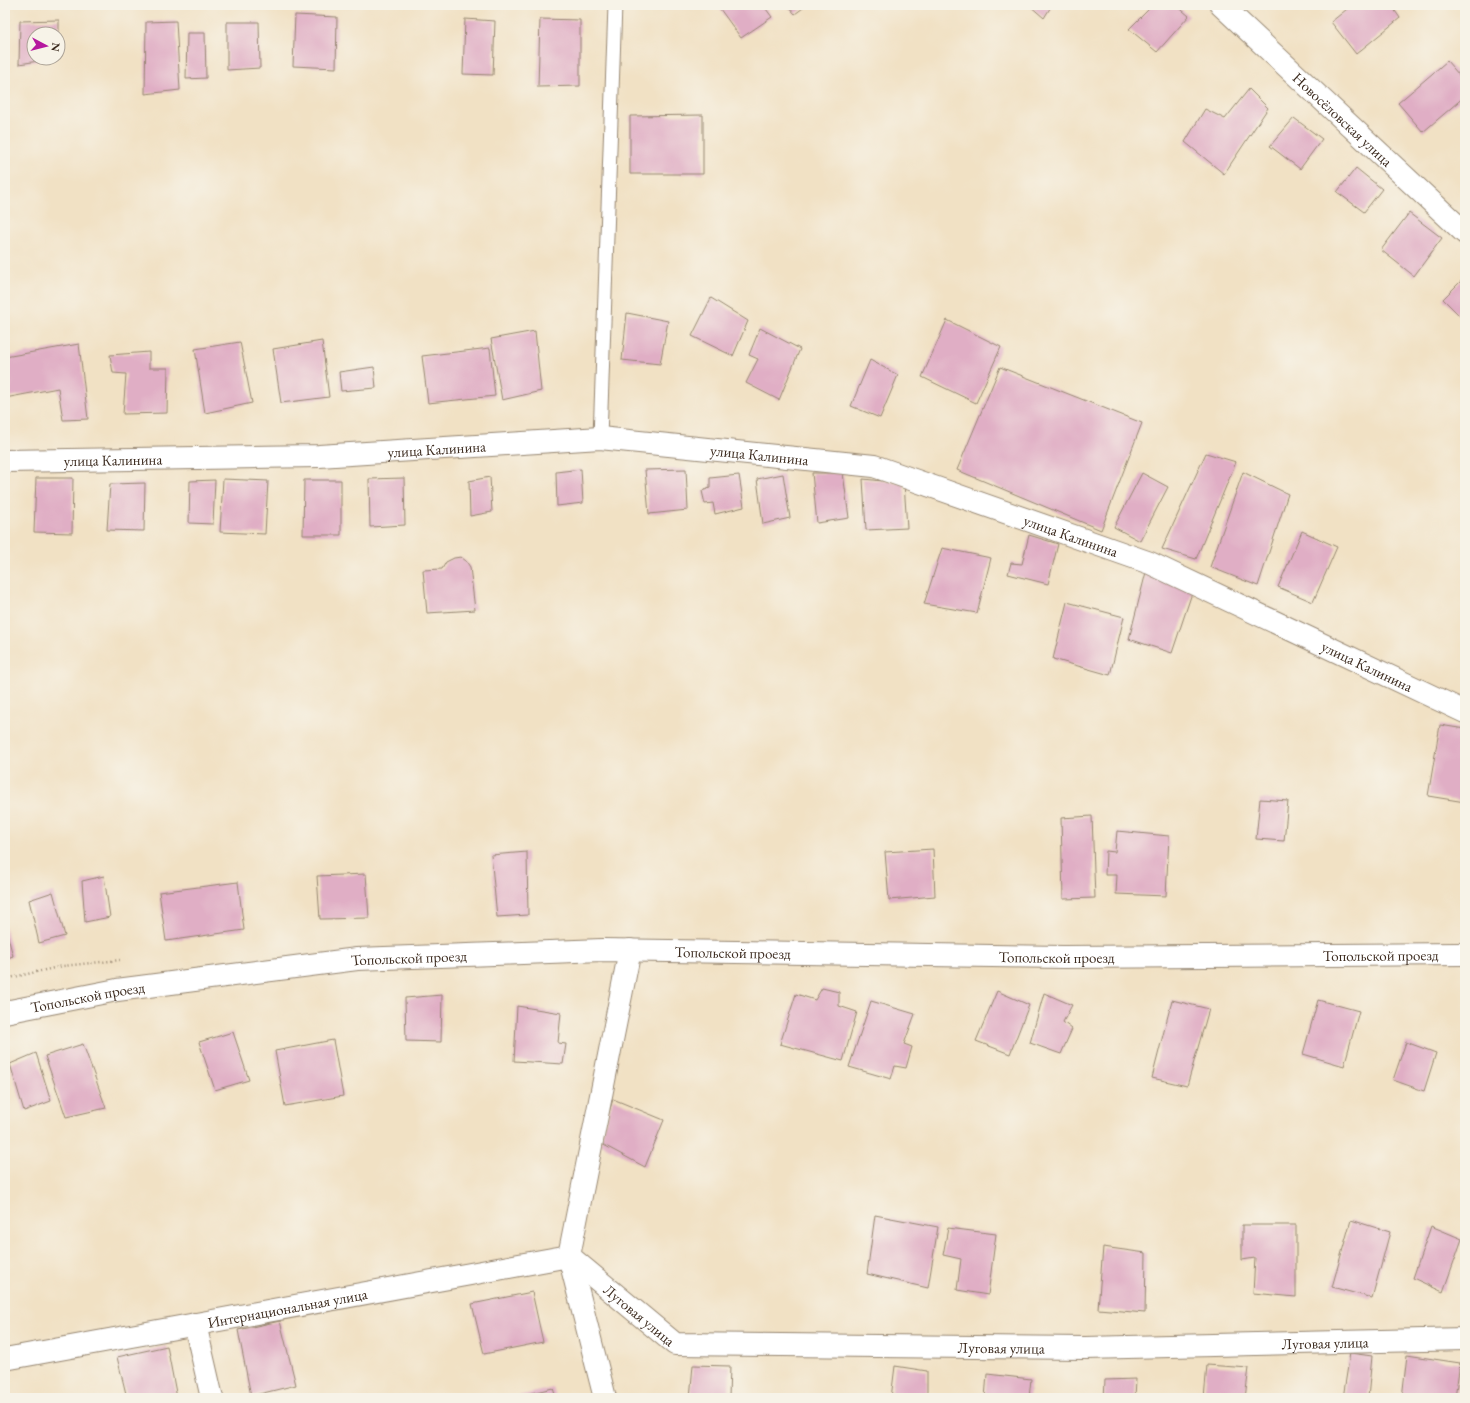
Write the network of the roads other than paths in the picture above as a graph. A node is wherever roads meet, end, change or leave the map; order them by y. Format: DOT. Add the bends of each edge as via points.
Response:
graph roads {
  1 [pos="615,5"];
  2 [pos="1221,5"];
  3 [pos="1465,233"];
  4 [pos="600,438"];
  5 [pos="5,461"];
  6 [pos="1465,712"];
  7 [pos="630,950"];
  8 [pos="1465,954"];
  9 [pos="5,1012"];
  10 [pos="569,1256"];
  11 [pos="195,1324"];
  12 [pos="1465,1339"];
  13 [pos="5,1360"];
  14 [pos="212,1398"];
  15 [pos="605,1398"];
  1 -- 4 [label="lane"];
  2 -- 3 [label="street, Новосёловская улица"];
  4 -- 5 [label="street, улица Калинина" via="319,456"];
  4 -- 6 [label="street, улица Калинина" via="874,466 1150,563"];
  7 -- 8 [label="street, Топольской проезд" via="1064,957"];
  7 -- 9 [label="street, Топольской проезд" via="358,959 117,990"];
  7 -- 10 [label="street, Луговая улица"];
  10 -- 11 [label="street, Интернациональная улица"];
  10 -- 12 [label="street, Луговая улица" via="675,1344 1085,1348"];
  10 -- 15 [label="street, Луговая улица"];
  11 -- 13 [label="street, Интернациональная улица"];
  11 -- 14 [label="street"];
}
